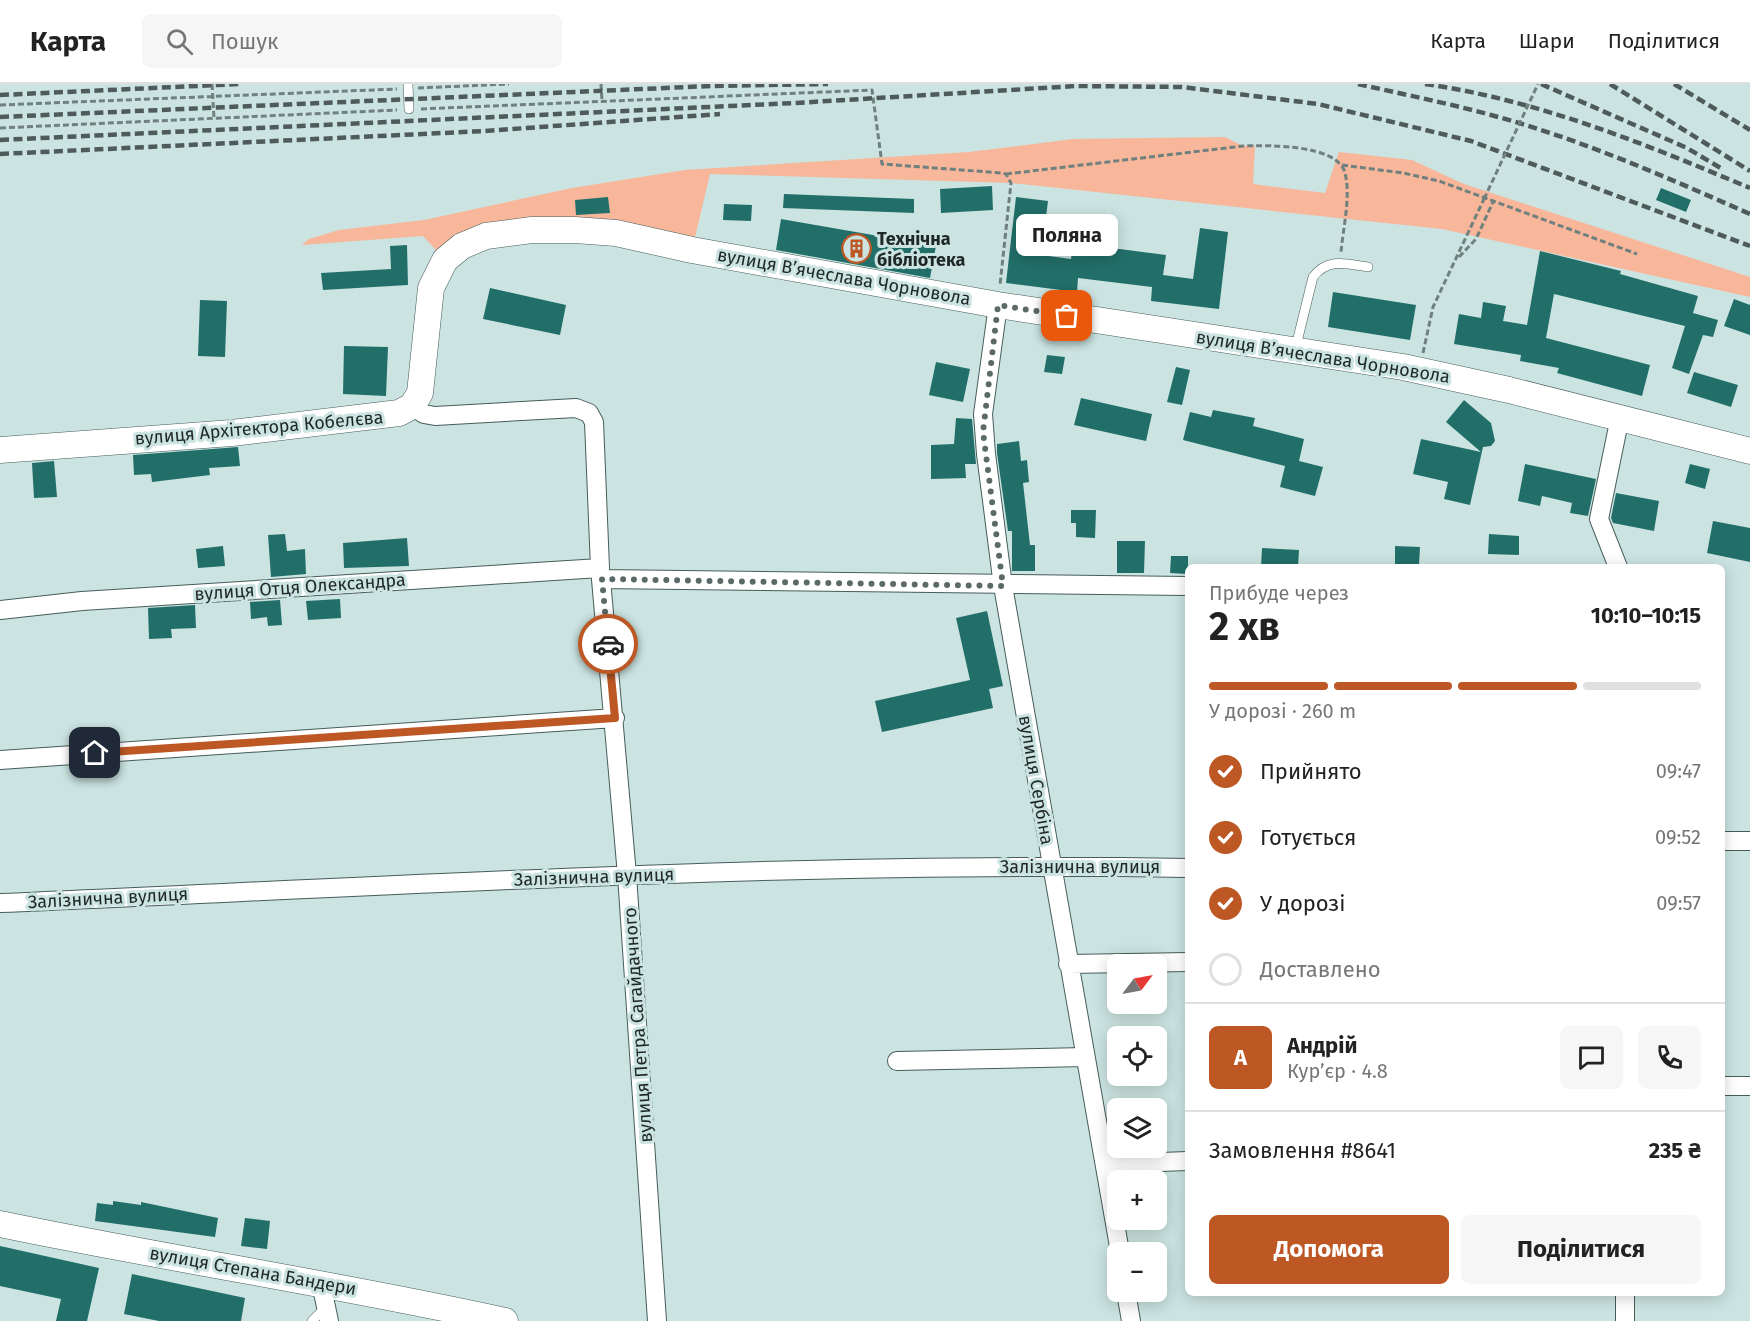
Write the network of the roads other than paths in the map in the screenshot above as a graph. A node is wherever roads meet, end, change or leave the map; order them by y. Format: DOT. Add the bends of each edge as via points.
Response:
graph roads {
  1 [pos="408,86"];
  2 [pos="409,109"];
  3 [pos="1368,267"];
  4 [pos="998,305"];
  5 [pos="1295,352"];
  6 [pos="412,406"];
  7 [pos="1620,417"];
  8 [pos="0,450"];
  9 [pos="1750,450"];
  10 [pos="1617,564"];
  11 [pos="601,574"];
  12 [pos="1003,586"];
  13 [pos="1185,586"];
  14 [pos="0,610"];
  15 [pos="615,718"];
  16 [pos="0,760"];
  17 [pos="1725,841"];
  18 [pos="1750,841"];
  19 [pos="1050,866"];
  20 [pos="1185,868"];
  21 [pos="627,875"];
  22 [pos="0,903"];
  23 [pos="1185,962"];
  24 [pos="1068,964"];
  25 [pos="1085,1057"];
  26 [pos="897,1061"];
  27 [pos="1725,1086"];
  28 [pos="1750,1086"];
  29 [pos="1185,1161"];
  30 [pos="1105,1164"];
  31 [pos="0,1224"];
  32 [pos="1118,1242"];
  33 [pos="1625,1296"];
  34 [pos="1128,1302"];
  35 [pos="325,1304"];
  36 [pos="460,1316"];
  37 [pos="312,1321"];
  38 [pos="505,1321"];
  39 [pos="657,1321"];
  40 [pos="1131,1321"];
  41 [pos="1625,1321"];
  1 -- 2 [label="lane"];
  3 -- 5 [label="lane" via="1326,265 1313,277"];
  4 -- 5 [label="street, вулиця Вʼячеслава Чорновола"];
  4 -- 6 [label="street, вулиця Вʼячеслава Чорновола" via="616,233 564,229 510,231 468,242 440,267 430,294 422,388"];
  4 -- 12 [label="street, вулиця Сербіна" via="983,432"];
  5 -- 7 [label="street, вулиця Вʼячеслава Чорновола" via="1418,370"];
  6 -- 8 [label="street, вулиця Архітектора Кобелєва" via="389,416 338,422"];
  6 -- 11 [label="street, вулиця Петра Сагайдачного" via="435,416 585,410 594,422"];
  7 -- 9 [label="street, вулиця Вʼячеслава Чорновола"];
  7 -- 10 [label="street" via="1599,519"];
  11 -- 12 [label="street, вулиця Отця Олександра"];
  11 -- 14 [label="street, вулиця Отця Олександра" via="94,600"];
  11 -- 15 [label="street, вулиця Петра Сагайдачного"];
  12 -- 13 [label="street, вулиця Отця Олександра"];
  12 -- 19 [label="street, вулиця Сербіна"];
  15 -- 16 [label="street"];
  15 -- 21 [label="street, вулиця Петра Сагайдачного"];
  17 -- 18 [label="street"];
  19 -- 20 [label="street, Залізнична вулиця"];
  19 -- 21 [label="street, Залізнична вулиця"];
  19 -- 24 [label="street, вулиця Сербіна"];
  21 -- 22 [label="street, Залізнична вулиця"];
  21 -- 39 [label="street, вулиця Петра Сагайдачного"];
  23 -- 24 [label="street"];
  24 -- 25 [label="street, вулиця Сербіна"];
  25 -- 26 [label="street"];
  25 -- 30 [label="street, вулиця Сербіна"];
  27 -- 28 [label="street"];
  29 -- 30 [label="street"];
  30 -- 32 [label="street, вулиця Сербіна"];
  31 -- 35 [label="street, вулиця Степана Бандери" via="120,1249"];
  33 -- 41 [label="street"];
  34 -- 40 [label="street"];
  35 -- 36 [label="street, вулиця Степана Бандери"];
  35 -- 37 [label="lane"];
  36 -- 38 [label="street, вулиця Степана Бандери"];
}
